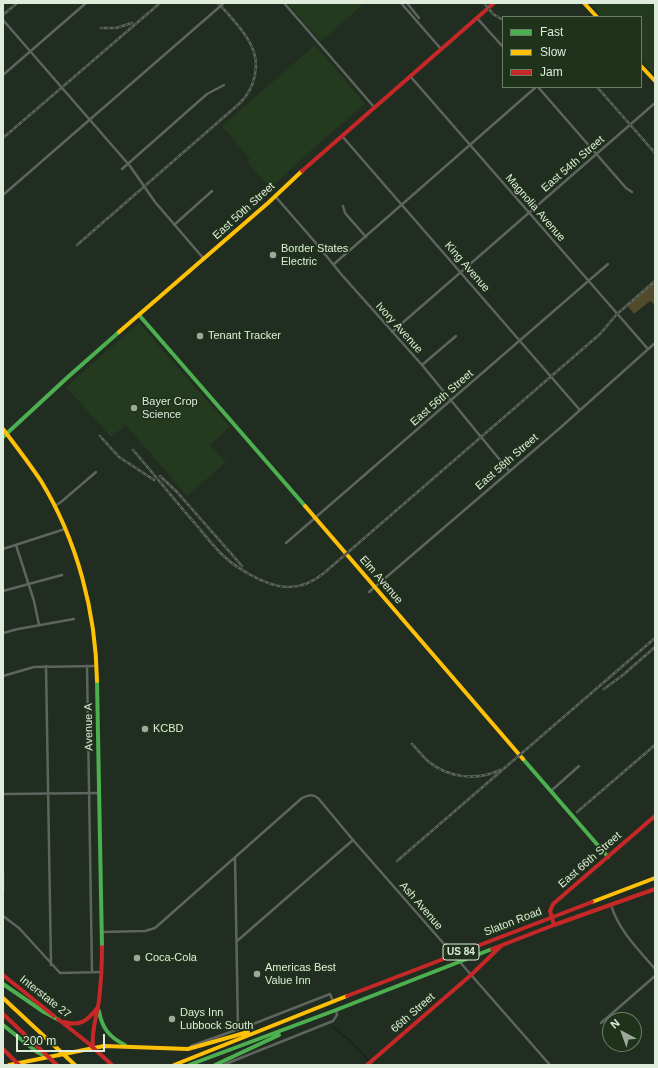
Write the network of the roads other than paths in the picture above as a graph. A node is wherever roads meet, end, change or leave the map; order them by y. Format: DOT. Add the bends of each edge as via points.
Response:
graph roads {
  1 [pos="86,3"];
  2 [pos="224,3"];
  3 [pos="284,3"];
  4 [pos="400,3"];
  5 [pos="407,3"];
  6 [pos="494,3"];
  7 [pos="584,3"];
  8 [pos="596,16"];
  9 [pos="477,17"];
  10 [pos="419,18"];
  11 [pos="3,20"];
  12 [pos="502,46"];
  13 [pos="441,49"];
  14 [pos="30,51"];
  15 [pos="642,67"];
  16 [pos="3,75"];
  17 [pos="410,76"];
  18 [pos="655,81"];
  19 [pos="224,85"];
  20 [pos="536,88"];
  21 [pos="538,88"];
  22 [pos="655,104"];
  23 [pos="374,107"];
  24 [pos="89,120"];
  25 [pos="341,136"];
  26 [pos="470,146"];
  27 [pos="596,154"];
  28 [pos="128,163"];
  29 [pos="122,169"];
  30 [pos="212,191"];
  31 [pos="632,192"];
  32 [pos="3,195"];
  33 [pos="275,196"];
  34 [pos="402,205"];
  35 [pos="343,206"];
  36 [pos="529,213"];
  37 [pos="174,225"];
  38 [pos="366,237"];
  39 [pos="204,259"];
  40 [pos="334,264"];
  41 [pos="608,264"];
  42 [pos="461,272"];
  43 [pos="588,281"];
  44 [pos="139,315"];
  45 [pos="392,332"];
  46 [pos="456,336"];
  47 [pos="520,341"];
  48 [pos="655,343"];
  49 [pos="648,349"];
  50 [pos="422,365"];
  51 [pos="451,400"];
  52 [pos="580,409"];
  53 [pos="3,429"];
  54 [pos="7,434"];
  55 [pos="3,437"];
  56 [pos="509,471"];
  57 [pos="96,472"];
  58 [pos="55,506"];
  59 [pos="315,518"];
  60 [pos="66,529"];
  61 [pos="286,543"];
  62 [pos="16,544"];
  63 [pos="3,549"];
  64 [pos="62,575"];
  65 [pos="28,584"];
  66 [pos="375,587"];
  67 [pos="3,591"];
  68 [pos="369,592"];
  69 [pos="74,619"];
  70 [pos="38,625"];
  71 [pos="3,633"];
  72 [pos="46,666"];
  73 [pos="88,666"];
  74 [pos="97,666"];
  75 [pos="3,676"];
  76 [pos="579,766"];
  77 [pos="551,790"];
  78 [pos="48,793"];
  79 [pos="90,793"];
  80 [pos="99,793"];
  81 [pos="3,794"];
  82 [pos="655,816"];
  83 [pos="353,840"];
  84 [pos="608,856"];
  85 [pos="236,857"];
  86 [pos="3,872"];
  87 [pos="655,878"];
  88 [pos="637,884"];
  89 [pos="3,889"];
  90 [pos="655,889"];
  91 [pos="641,894"];
  92 [pos="611,906"];
  93 [pos="3,916"];
  94 [pos="552,917"];
  95 [pos="554,925"];
  96 [pos="101,932"];
  97 [pos="236,941"];
  98 [pos="502,946"];
  99 [pos="454,955"];
  100 [pos="460,962"];
  101 [pos="51,965"];
  102 [pos="655,969"];
  103 [pos="92,972"];
  104 [pos="102,972"];
  105 [pos="3,975"];
  106 [pos="471,975"];
  107 [pos="655,976"];
  108 [pos="3,984"];
  109 [pos="3,998"];
  110 [pos="333,1001"];
  111 [pos="98,1006"];
  112 [pos="336,1010"];
  113 [pos="3,1014"];
  114 [pos="59,1020"];
  115 [pos="304,1022"];
  116 [pos="601,1023"];
  117 [pos="3,1025"];
  118 [pos="267,1027"];
  119 [pos="238,1029"];
  120 [pos="125,1046"];
  121 [pos="93,1047"];
  122 [pos="3,1048"];
  123 [pos="179,1049"];
  124 [pos="36,1059"];
  125 [pos="50,1059"];
  126 [pos="19,1064"];
  127 [pos="9,1065"];
  128 [pos="33,1065"];
  129 [pos="57,1065"];
  130 [pos="75,1065"];
  131 [pos="112,1065"];
  132 [pos="174,1065"];
  133 [pos="189,1065"];
  134 [pos="215,1065"];
  135 [pos="223,1065"];
  136 [pos="367,1065"];
  137 [pos="550,1065"];
  1 -- 14 [label="street"];
  2 -- 24 [label="street"];
  3 -- 23 [label="street"];
  4 -- 13 [label="street"];
  5 -- 10 [label="street"];
  6 -- 9 [label="main road, East 50th Street"];
  7 -- 8 [label="main road"];
  9 -- 12 [label="street"];
  9 -- 13 [label="main road, East 50th Street"];
  11 -- 14 [label="street"];
  13 -- 17 [label="main road, East 50th Street"];
  14 -- 16 [label="street"];
  14 -- 24 [label="street"];
  15 -- 18 [label="main road"];
  17 -- 23 [label="main road, East 50th Street"];
  17 -- 26 [label="street, Magnolia Avenue"];
  19 -- 28 [label="street" via="207,94"];
  20 -- 26 [label="street"];
  21 -- 27 [label="street"];
  22 -- 27 [label="street, East 54th Street"];
  23 -- 25 [label="main road, East 50th Street"];
  24 -- 28 [label="street"];
  24 -- 32 [label="street"];
  25 -- 33 [label="main road, East 50th Street"];
  25 -- 34 [label="street, King Avenue"];
  26 -- 34 [label="street"];
  26 -- 36 [label="street, Magnolia Avenue"];
  27 -- 31 [label="street"];
  27 -- 36 [label="street, East 54th Street"];
  28 -- 29 [label="street"];
  28 -- 37 [label="street" via="149,195"];
  30 -- 37 [label="street"];
  33 -- 39 [label="main road, East 50th Street"];
  33 -- 40 [label="street, Ivory Avenue"];
  34 -- 38 [label="street"];
  34 -- 42 [label="street, King Avenue"];
  35 -- 38 [label="street" via="345,213"];
  36 -- 42 [label="street, East 54th Street"];
  36 -- 43 [label="street, Magnolia Avenue"];
  37 -- 39 [label="street"];
  38 -- 40 [label="street"];
  39 -- 44 [label="main road, East 50th Street"];
  40 -- 45 [label="street, Ivory Avenue"];
  41 -- 43 [label="street, East 56th Street"];
  42 -- 45 [label="street, East 54th Street"];
  42 -- 47 [label="street, King Avenue"];
  43 -- 47 [label="street, East 56th Street"];
  43 -- 49 [label="street, Magnolia Avenue"];
  44 -- 54 [label="main road, East 50th Street"];
  44 -- 59 [label="main road, Elm Avenue"];
  45 -- 50 [label="street, Ivory Avenue"];
  46 -- 50 [label="street"];
  47 -- 51 [label="street, East 56th Street"];
  47 -- 52 [label="street, King Avenue"];
  48 -- 49 [label="street, East 58th Street"];
  49 -- 52 [label="street, East 58th Street"];
  50 -- 51 [label="street, Ivory Avenue"];
  51 -- 56 [label="street, Ivory Avenue"];
  51 -- 59 [label="street, East 56th Street"];
  52 -- 56 [label="street, East 58th Street"];
  53 -- 54 [label="main road, Avenue A"];
  54 -- 55 [label="main road, East 50th Street"];
  54 -- 58 [label="main road, Avenue A"];
  56 -- 66 [label="street, East 58th Street"];
  57 -- 58 [label="street"];
  58 -- 60 [label="main road, Avenue A"];
  59 -- 61 [label="street, East 56th Street"];
  59 -- 66 [label="main road, Elm Avenue"];
  60 -- 62 [label="street"];
  60 -- 74 [label="main road, Avenue A" via="88,596"];
  62 -- 63 [label="street"];
  62 -- 65 [label="street"];
  64 -- 65 [label="street"];
  65 -- 67 [label="street"];
  65 -- 70 [label="street"];
  66 -- 68 [label="street, East 58th Street"];
  66 -- 77 [label="main road, Elm Avenue"];
  69 -- 70 [label="street"];
  70 -- 71 [label="street"];
  72 -- 73 [label="street"];
  72 -- 75 [label="street"];
  72 -- 78 [label="street"];
  73 -- 74 [label="street"];
  73 -- 79 [label="street, Avenue A"];
  74 -- 80 [label="main road, Avenue A"];
  76 -- 77 [label="street"];
  77 -- 84 [label="main road, Elm Avenue"];
  78 -- 79 [label="street"];
  78 -- 81 [label="street"];
  78 -- 101 [label="street"];
  79 -- 80 [label="street"];
  79 -- 103 [label="street, Avenue A"];
  80 -- 96 [label="main road, Avenue A"];
  82 -- 84 [label="main road, East 66th Street"];
  83 -- 85 [label="street, Ash Avenue" via="318,798 311,795 302,798"];
  83 -- 97 [label="street"];
  83 -- 99 [label="street, Ash Avenue"];
  84 -- 94 [label="main road, East 66th Street" via="553,904"];
  85 -- 96 [label="street" via="155,928 145,931"];
  85 -- 97 [label="street"];
  86 -- 89 [label="street"];
  87 -- 88 [label="main road, Slaton Road / US 84"];
  88 -- 91 [label="main road"];
  88 -- 94 [label="main road, Slaton Road / US 84"];
  90 -- 91 [label="main road, Slaton Road / US 84"];
  91 -- 92 [label="main road, Slaton Road / US 84"];
  92 -- 95 [label="main road, Slaton Road / US 84"];
  92 -- 102 [label="street" via="621,930"];
  93 -- 101 [label="street" via="19,928"];
  94 -- 95 [label="main road"];
  94 -- 99 [label="main road, Slaton Road / US 84"];
  95 -- 98 [label="main road, Slaton Road / US 84"];
  96 -- 104 [label="main road, Avenue A"];
  97 -- 119 [label="street"];
  98 -- 100 [label="main road, Slaton Road / US 84"];
  98 -- 106 [label="main road"];
  99 -- 100 [label="street, Ash Avenue"];
  99 -- 110 [label="main road, Slaton Road / US 84"];
  100 -- 106 [label="street, Ash Avenue"];
  100 -- 112 [label="main road, Slaton Road / US 84"];
  101 -- 103 [label="street" via="60,973"];
  103 -- 104 [label="street"];
  104 -- 111 [label="main road, Avenue A"];
  105 -- 114 [label="main road, Interstate 27"];
  106 -- 136 [label="main road, 66th Street"];
  106 -- 137 [label="street, Ash Avenue"];
  107 -- 116 [label="street"];
  108 -- 114 [label="main road"];
  109 -- 130 [label="main road"];
  110 -- 112 [label="main road"];
  110 -- 118 [label="main road, Slaton Road / US 84"];
  110 -- 119 [label="street" via="330,994"];
  111 -- 114 [label="main road" via="83,1023 69,1024"];
  111 -- 120 [label="main road" via="106,1032"];
  111 -- 121 [label="main road, Avenue A"];
  112 -- 115 [label="main road, Slaton Road / US 84"];
  112 -- 135 [label="street" via="337,1016 333,1021"];
  113 -- 125 [label="main road"];
  114 -- 121 [label="main road, Interstate 27"];
  115 -- 133 [label="main road, Slaton Road / US 84"];
  115 -- 134 [label="main road"];
  117 -- 125 [label="main road"];
  118 -- 123 [label="main road" via="212,1043"];
  118 -- 132 [label="main road, Slaton Road / US 84"];
  119 -- 123 [label="street"];
  120 -- 121 [label="main road"];
  120 -- 123 [label="main road"];
  121 -- 124 [label="main road"];
  121 -- 131 [label="main road, Interstate 27"];
  122 -- 126 [label="main road"];
  124 -- 126 [label="main road"];
  124 -- 128 [label="main road"];
  125 -- 129 [label="main road"];
  126 -- 127 [label="main road"];
}
